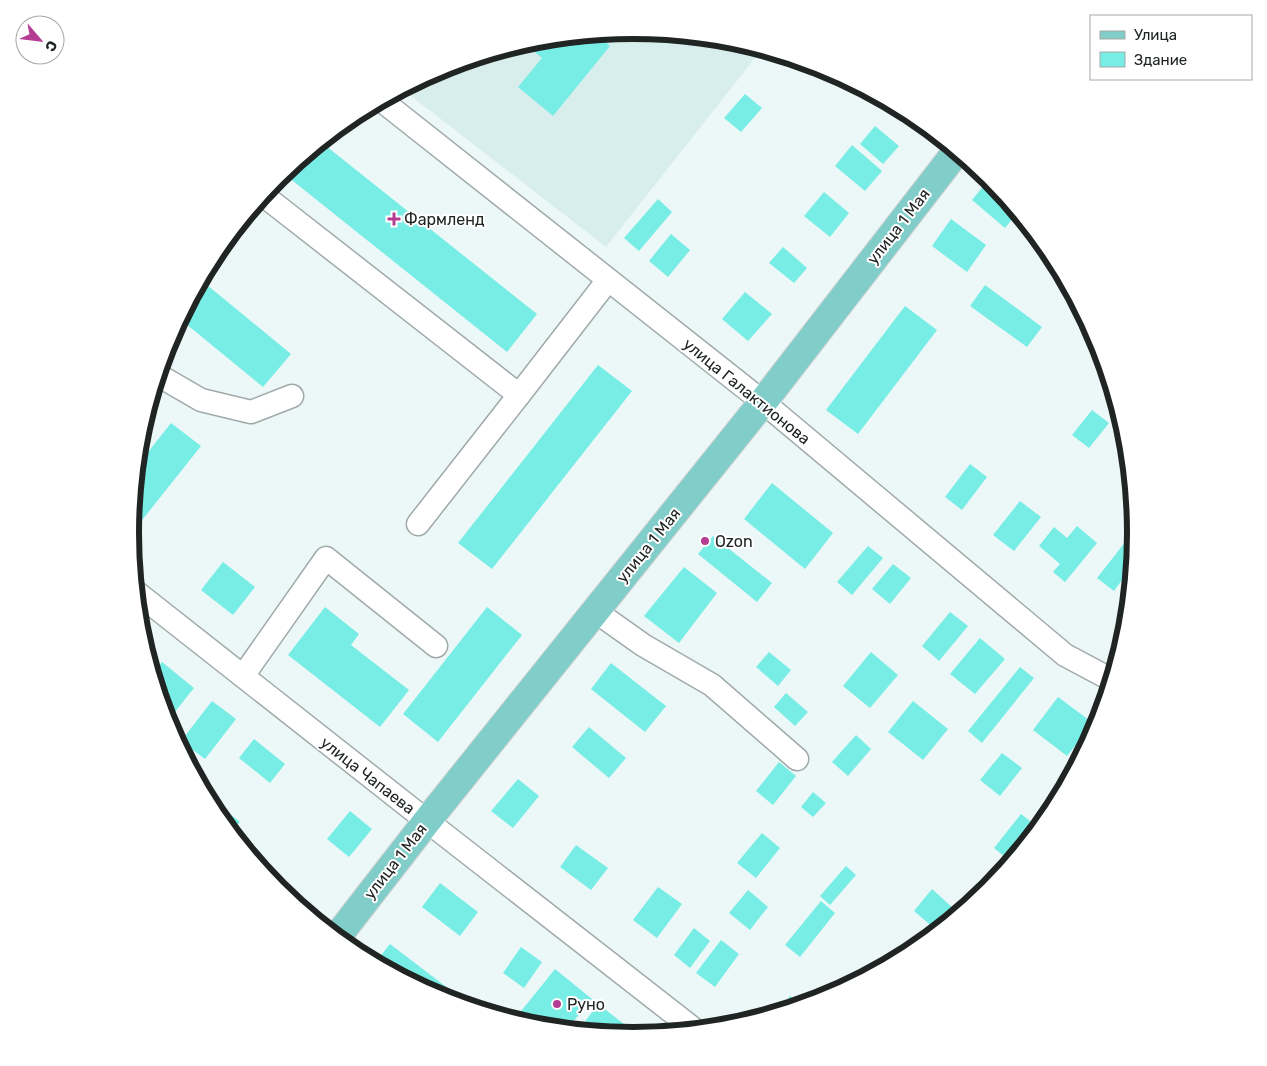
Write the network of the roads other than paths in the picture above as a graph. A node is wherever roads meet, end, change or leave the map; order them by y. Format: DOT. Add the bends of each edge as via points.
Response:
graph roads {
  1 [pos="387,105"];
  2 [pos="953,156"];
  3 [pos="269,200"];
  4 [pos="608,280"];
  5 [pos="164,378"];
  6 [pos="292,396"];
  7 [pos="518,396"];
  8 [pos="763,402"];
  9 [pos="418,524"];
  10 [pos="143,597"];
  11 [pos="595,611"];
  12 [pos="436,646"];
  13 [pos="243,676"];
  14 [pos="1106,677"];
  15 [pos="797,759"];
  16 [pos="427,821"];
  17 [pos="341,931"];
  18 [pos="687,1024"];
  1 -- 4 [label="street, улица Галактионова"];
  2 -- 8 [label="main road, улица 1 Мая"];
  3 -- 7 [label="street"];
  4 -- 7 [label="street"];
  4 -- 8 [label="street, улица Галактионова"];
  5 -- 6 [label="street" via="201,400 251,412"];
  7 -- 9 [label="street"];
  8 -- 11 [label="main road, улица 1 Мая"];
  8 -- 14 [label="street, улица Галактионова" via="1065,655"];
  10 -- 13 [label="street, улица Чапаева"];
  11 -- 15 [label="street" via="643,645 712,686"];
  11 -- 16 [label="main road, улица 1 Мая"];
  12 -- 13 [label="street" via="326,558"];
  13 -- 16 [label="street, улица Чапаева"];
  16 -- 17 [label="main road, улица 1 Мая"];
  16 -- 18 [label="street, улица Чапаева"];
}
